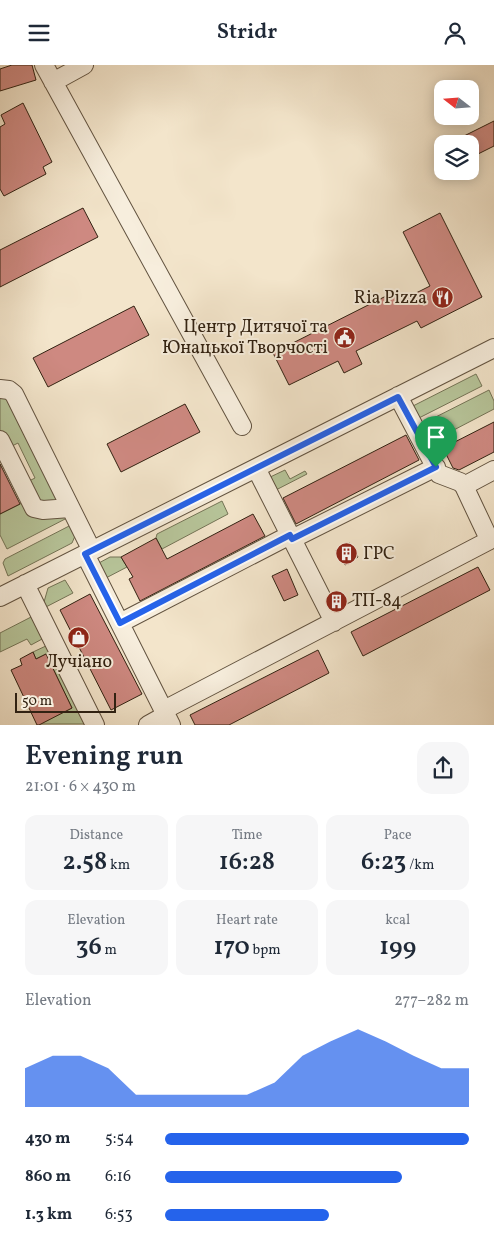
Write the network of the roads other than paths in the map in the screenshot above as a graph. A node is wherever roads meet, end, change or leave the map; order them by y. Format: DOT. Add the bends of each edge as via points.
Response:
graph roads {
  1 [pos="44,65"];
  2 [pos="84,65"];
  3 [pos="53,82"];
  4 [pos="494,348"];
  5 [pos="0,389"];
  6 [pos="398,397"];
  7 [pos="242,426"];
  8 [pos="0,441"];
  9 [pos="436,467"];
  10 [pos="256,468"];
  11 [pos="494,470"];
  12 [pos="464,486"];
  13 [pos="70,507"];
  14 [pos="290,537"];
  15 [pos="88,552"];
  16 [pos="25,585"];
  17 [pos="0,597"];
  18 [pos="334,622"];
  19 [pos="120,623"];
  20 [pos="167,717"];
  21 [pos="95,725"];
  22 [pos="148,725"];
  1 -- 3 [label="street"];
  2 -- 3 [label="street"];
  3 -- 7 [label="street"];
  4 -- 6 [label="street"];
  5 -- 13 [label="street" via="14,394"];
  6 -- 9 [label="street"];
  6 -- 10 [label="street"];
  8 -- 13 [label="street" via="34,508"];
  9 -- 12 [label="street" via="439,473 460,481"];
  9 -- 14 [label="street"];
  10 -- 14 [label="street"];
  10 -- 15 [label="street"];
  11 -- 12 [label="street"];
  12 -- 18 [label="street" via="488,541"];
  13 -- 15 [label="street"];
  14 -- 18 [label="street"];
  14 -- 19 [label="street"];
  15 -- 16 [label="street"];
  15 -- 19 [label="street"];
  16 -- 17 [label="street"];
  16 -- 21 [label="street"];
  18 -- 20 [label="street"];
  19 -- 20 [label="street"];
  20 -- 22 [label="street"];
}
